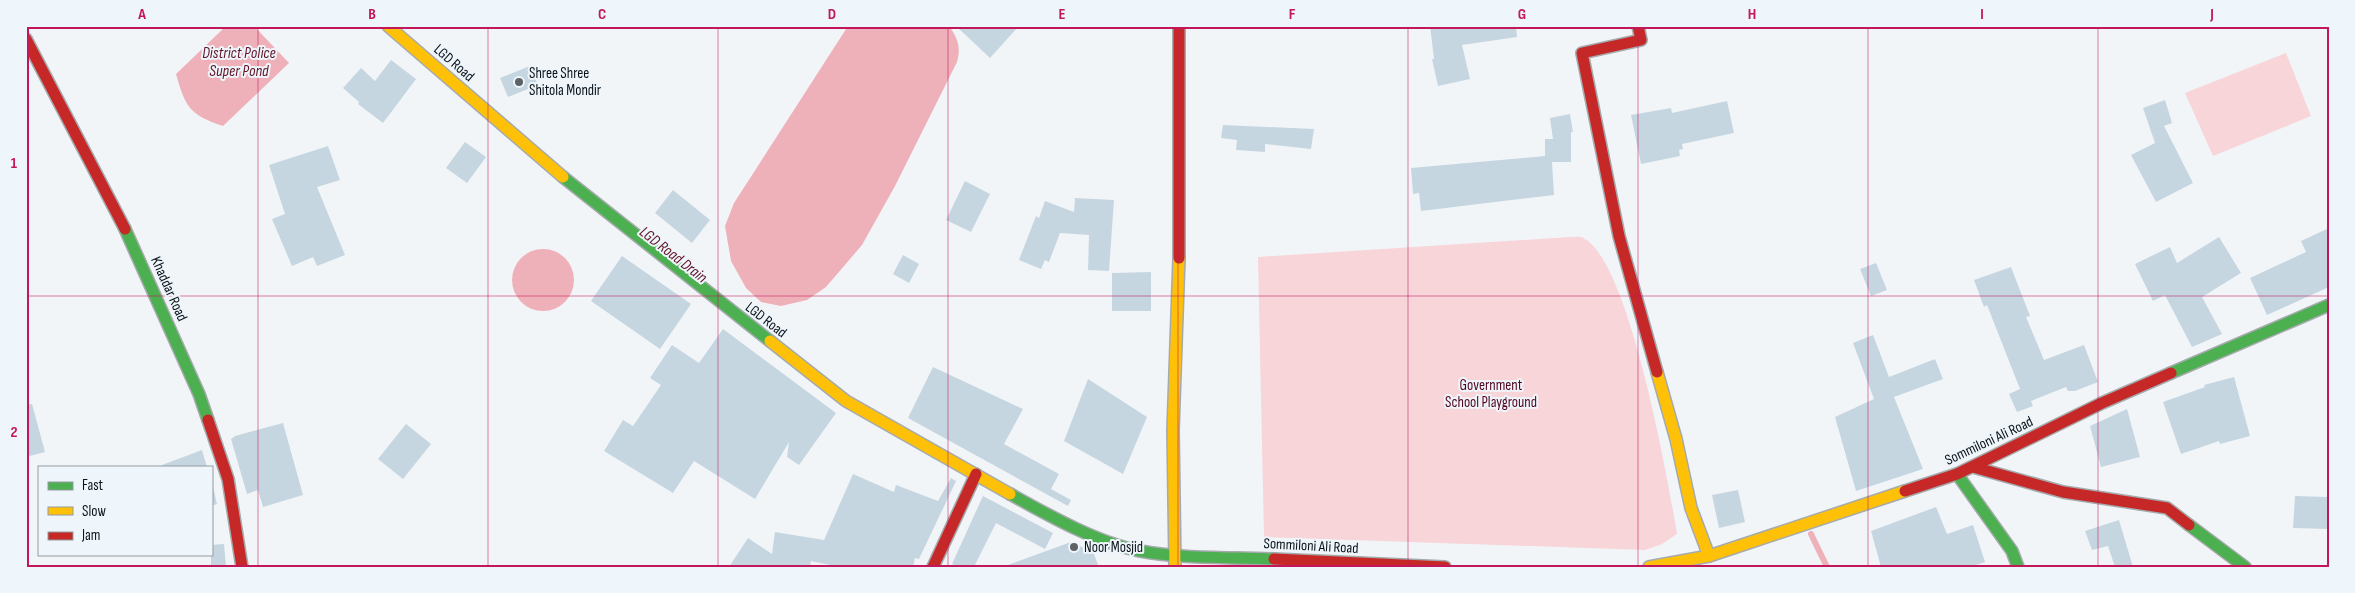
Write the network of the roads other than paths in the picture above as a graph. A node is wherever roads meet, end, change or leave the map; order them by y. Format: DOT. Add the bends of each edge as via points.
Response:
graph roads {
  1 [pos="388,26"];
  2 [pos="1179,26"];
  3 [pos="1638,26"];
  4 [pos="26,39"];
  5 [pos="2329,305"];
  6 [pos="1973,467"];
  7 [pos="976,474"];
  8 [pos="1957,474"];
  9 [pos="1709,556"];
  10 [pos="1175,561"];
  11 [pos="242,567"];
  12 [pos="933,567"];
  13 [pos="1446,567"];
  14 [pos="1649,567"];
  15 [pos="2018,567"];
  16 [pos="2245,567"];
  1 -- 7 [label="street, LGD Road" via="577,189 846,401"];
  2 -- 10 [label="street" via="1180,237 1173,430"];
  3 -- 9 [label="street" via="1641,40 1582,53 1619,236 1676,439 1691,508"];
  4 -- 11 [label="street, Khaddar Road" via="128,235 198,394 228,479"];
  5 -- 6 [label="street, Sommiloni Ali Road" via="2102,403"];
  6 -- 8 [label="street, Sommiloni Ali Road"];
  6 -- 16 [label="street" via="2063,492 2167,508"];
  7 -- 10 [label="street, LGD Road" via="1036,508 1108,542"];
  7 -- 12 [label="street"];
  8 -- 9 [label="street, Sommiloni Ali Road"];
  8 -- 15 [label="street" via="2012,551"];
  9 -- 14 [label="street, Sommiloni Ali Road"];
  10 -- 13 [label="street, Sommiloni Ali Road"];
}
